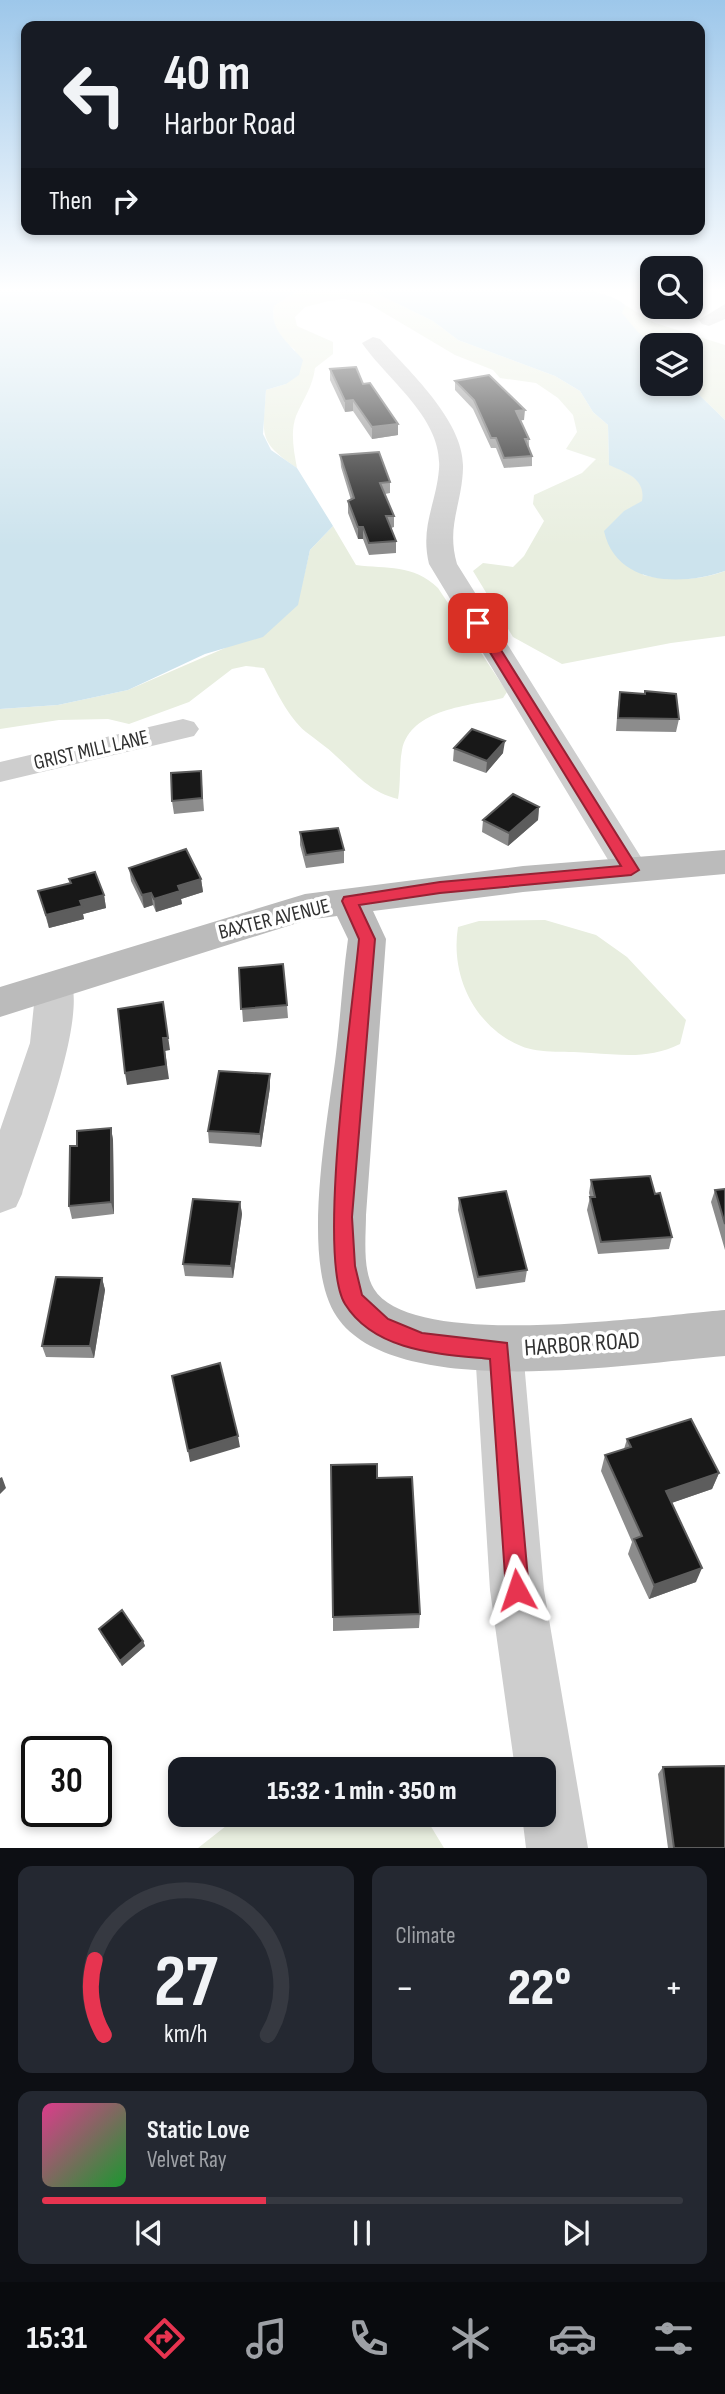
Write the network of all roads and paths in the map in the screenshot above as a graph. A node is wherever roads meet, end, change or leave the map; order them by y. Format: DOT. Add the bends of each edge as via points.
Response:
graph roads {
  1 [pos="400,374"];
  2 [pos="183,729"];
  3 [pos="0,772"];
  4 [pos="725,862"];
  5 [pos="631,870"];
  6 [pos="349,901"];
  7 [pos="55,985"];
  8 [pos="0,1002"];
  9 [pos="0,1194"];
  10 [pos="725,1333"];
  11 [pos="499,1350"];
  12 [pos="557,1848"];
  1 -- 5 [label="street" via="424,403 452,456 436,537 443,564"];
  2 -- 3 [label="street, GRIST MILL LANE"];
  4 -- 5 [label="street, BAXTER AVENUE"];
  5 -- 6 [label="street, BAXTER AVENUE"];
  6 -- 7 [label="street, BAXTER AVENUE" via="305,907 244,924"];
  6 -- 11 [label="street, HARBOR ROAD" via="367,939 342,1217 353,1300 381,1325 421,1342"];
  7 -- 8 [label="street, BAXTER AVENUE"];
  7 -- 9 [label="street" via="50,1043"];
  10 -- 11 [label="street, HARBOR ROAD"];
  11 -- 12 [label="street" via="517,1590"];
}
